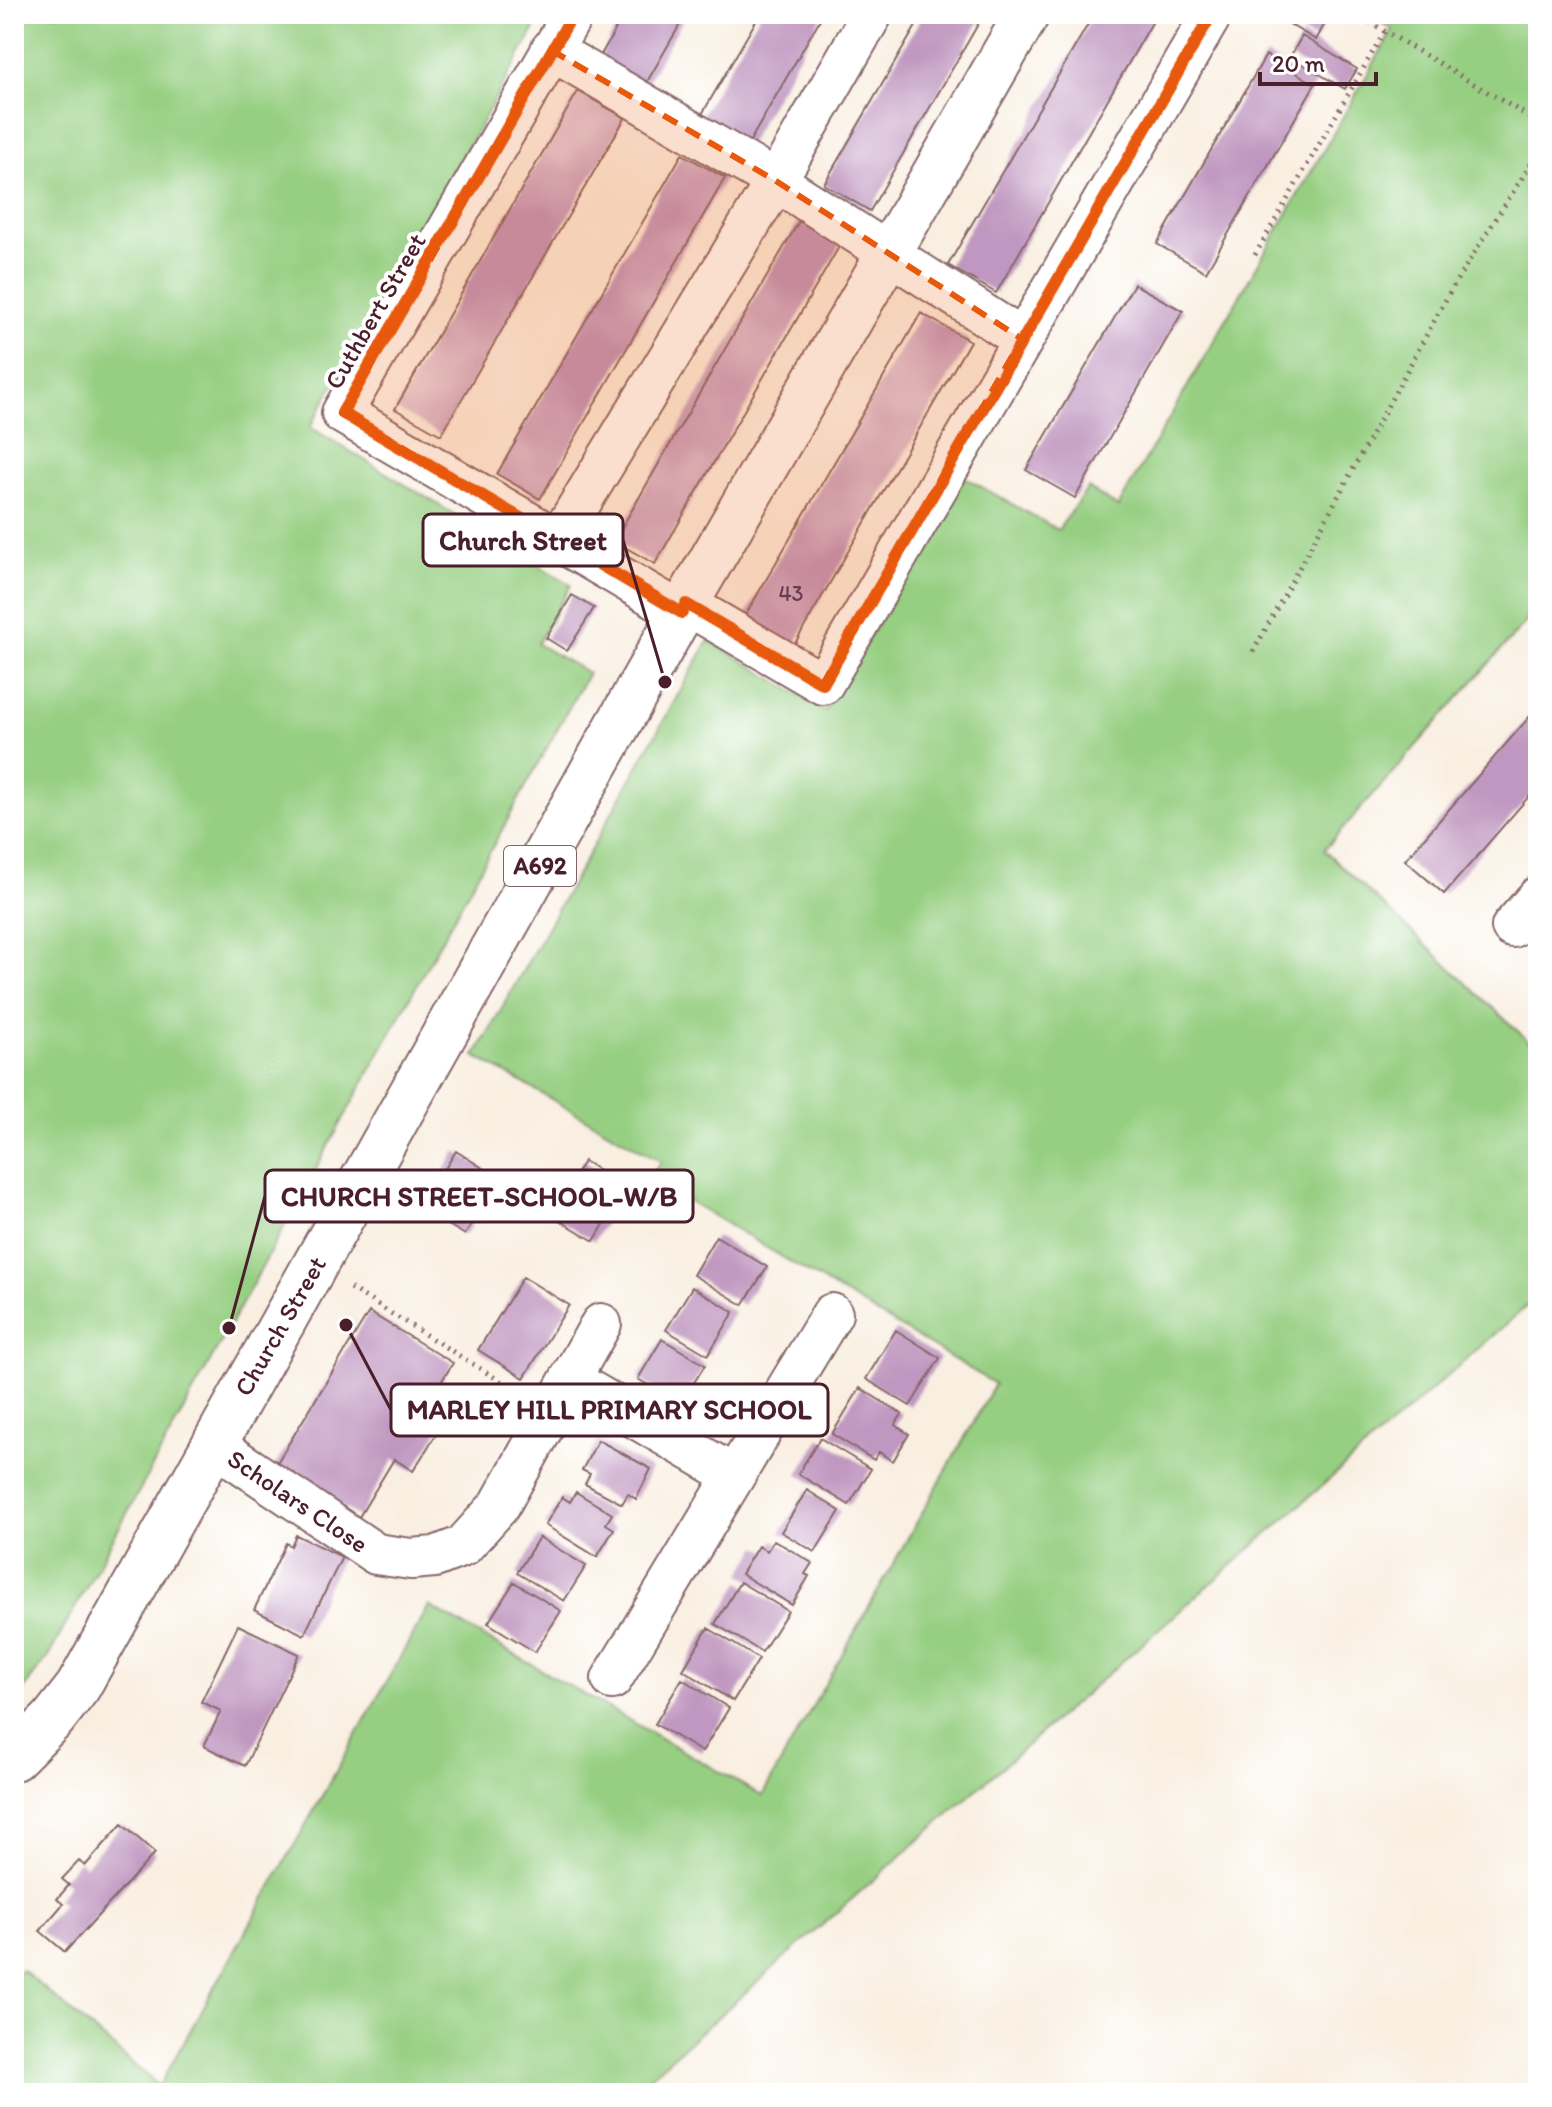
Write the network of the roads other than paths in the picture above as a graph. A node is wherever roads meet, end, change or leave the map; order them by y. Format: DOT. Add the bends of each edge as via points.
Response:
graph roads {
  1 [pos="573,14"];
  2 [pos="872,14"];
  3 [pos="1027,14"];
  4 [pos="1212,14"];
  5 [pos="551,50"];
  6 [pos="776,181"];
  7 [pos="890,253"];
  8 [pos="1022,339"];
  9 [pos="558,540"];
  10 [pos="684,608"];
  11 [pos="1538,897"];
  12 [pos="1512,927"];
  13 [pos="832,1314"];
  14 [pos="601,1324"];
  15 [pos="571,1380"];
  16 [pos="213,1444"];
  17 [pos="733,1475"];
  18 [pos="612,1679"];
  19 [pos="14,1758"];
  1 -- 5 [label="street, Cuthbert Street"];
  2 -- 6 [label="street"];
  3 -- 7 [label="highway, Church Street / A692"];
  4 -- 8 [label="street"];
  5 -- 6 [label="street"];
  5 -- 9 [label="street, Cuthbert Street" via="342,413"];
  6 -- 7 [label="street"];
  6 -- 9 [label="street"];
  7 -- 8 [label="street"];
  7 -- 10 [label="highway, Church Street / A692"];
  8 -- 10 [label="street, Cuthbert Street" via="823,684"];
  9 -- 10 [label="street, Cuthbert Street"];
  10 -- 16 [label="highway, Church Street / A692"];
  11 -- 12 [label="street"];
  13 -- 17 [label="street"];
  14 -- 15 [label="street, Scholars Close"];
  15 -- 16 [label="street, Scholars Close" via="490,1516 463,1546 423,1558 376,1554"];
  15 -- 17 [label="street"];
  16 -- 19 [label="highway, Church Street / A692" via="78,1687"];
  17 -- 18 [label="street"];
}
